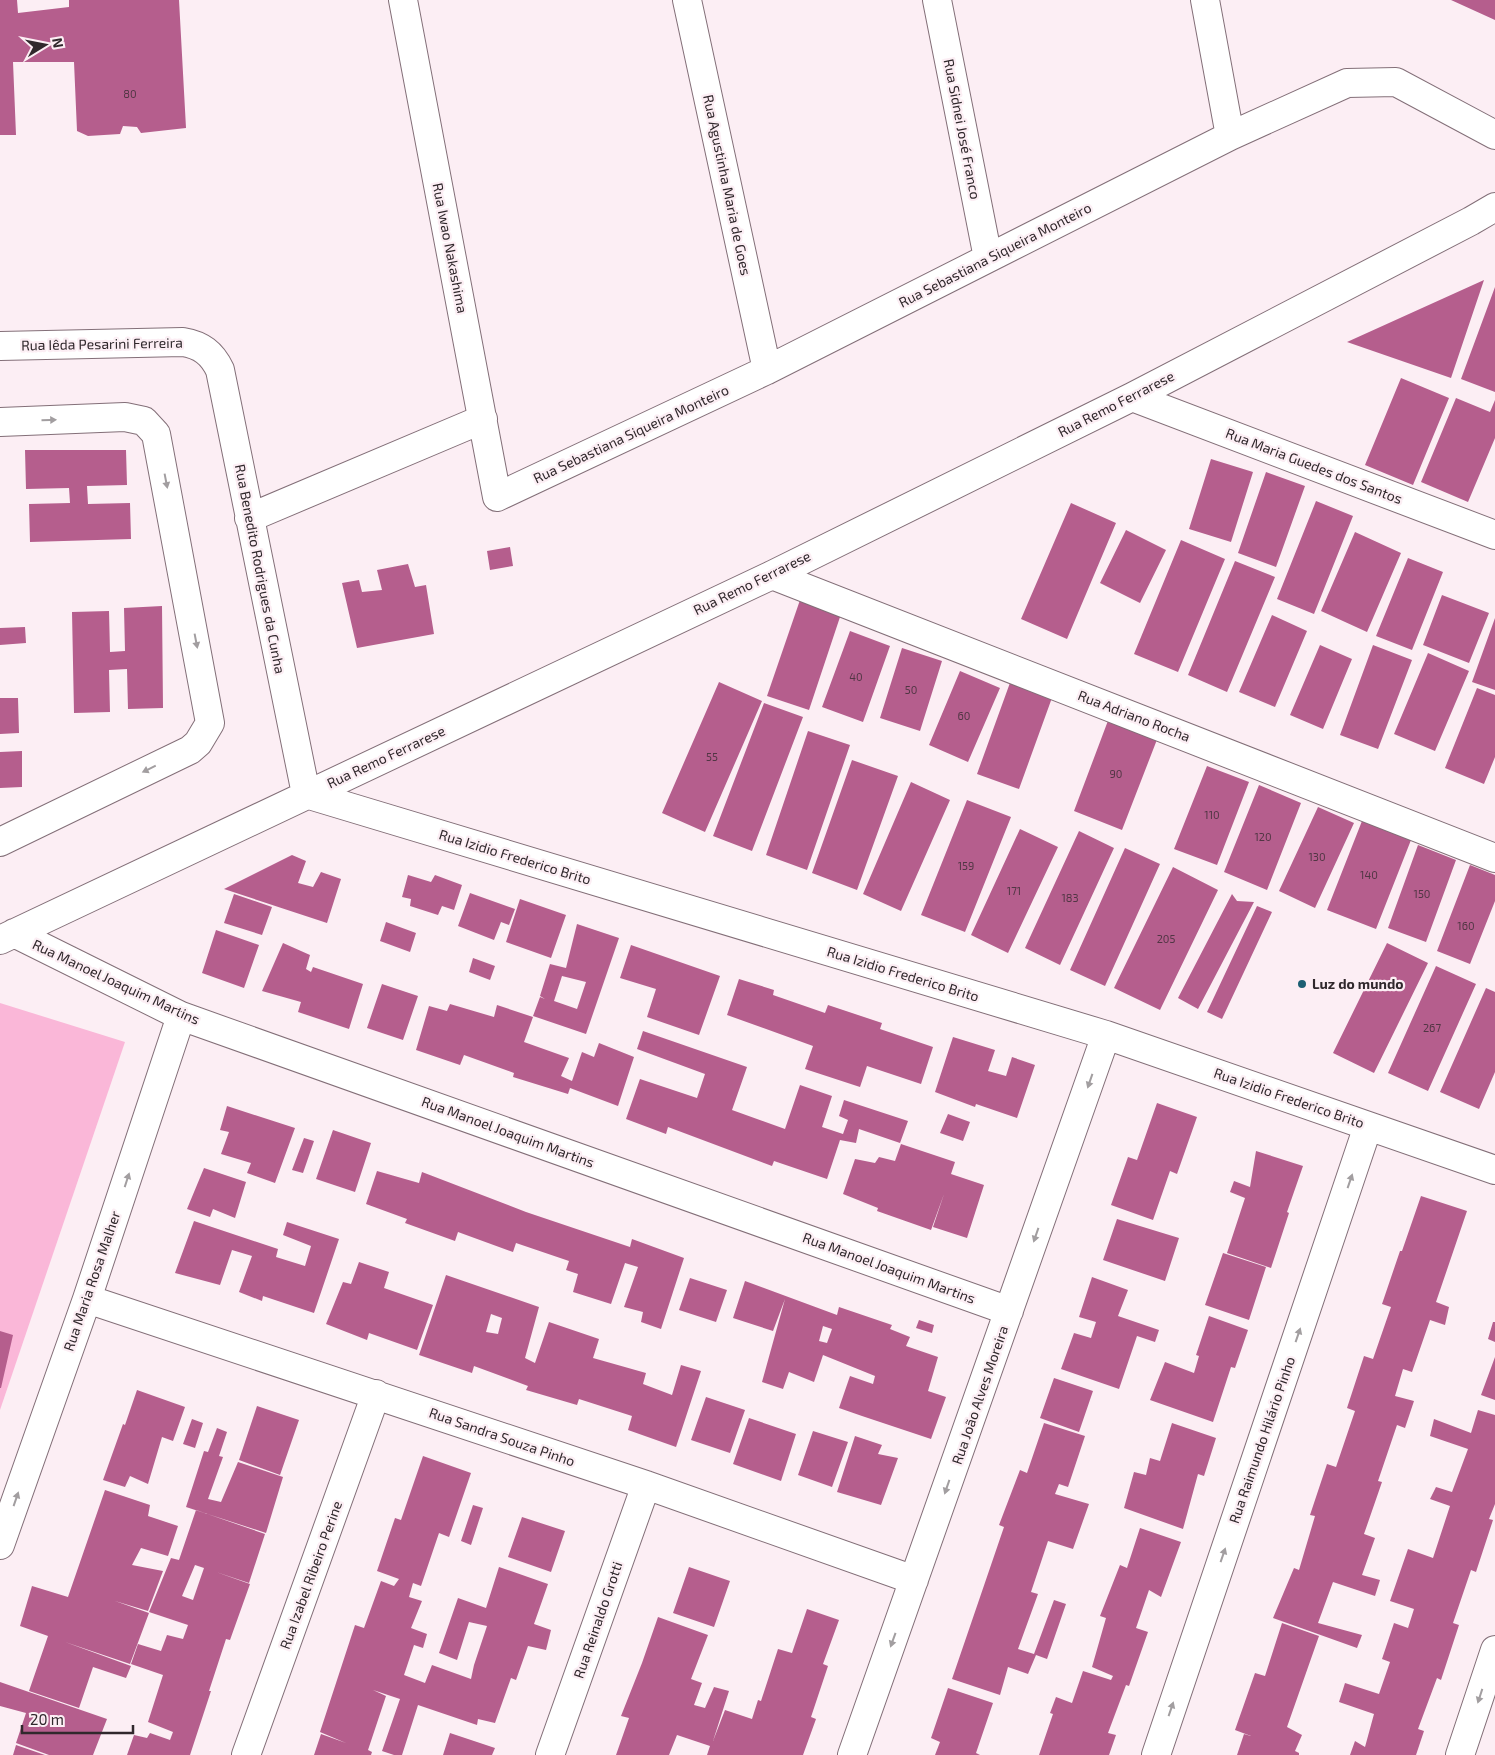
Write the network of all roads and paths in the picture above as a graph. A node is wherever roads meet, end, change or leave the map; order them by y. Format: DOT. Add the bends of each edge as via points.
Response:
graph roads {
  1 [pos="403,0"];
  2 [pos="687,0"];
  3 [pos="936,0"];
  4 [pos="1205,0"];
  5 [pos="1495,135"];
  6 [pos="1230,136"];
  7 [pos="1495,207"];
  8 [pos="1483,226"];
  9 [pos="988,258"];
  10 [pos="0,346"];
  11 [pos="203,348"];
  12 [pos="767,370"];
  13 [pos="1132,397"];
  14 [pos="483,419"];
  15 [pos="0,422"];
  16 [pos="497,497"];
  17 [pos="250,518"];
  18 [pos="1495,535"];
  19 [pos="772,575"];
  20 [pos="306,794"];
  21 [pos="0,842"];
  22 [pos="1495,858"];
  23 [pos="7,936"];
  24 [pos="182,1016"];
  25 [pos="1106,1035"];
  26 [pos="1368,1126"];
  27 [pos="1495,1170"];
  28 [pos="87,1299"];
  29 [pos="1010,1311"];
  30 [pos="376,1394"];
  31 [pos="646,1485"];
  32 [pos="0,1545"];
  33 [pos="914,1580"];
  34 [pos="1495,1650"];
  35 [pos="246,1755"];
  36 [pos="550,1755"];
  37 [pos="852,1755"];
  38 [pos="1156,1755"];
  39 [pos="1460,1755"];
  1 -- 14 [label="street, Rua Iwao Nakashima"];
  2 -- 12 [label="street, Rua Agustinha Maria de Goes"];
  3 -- 9 [label="street, Rua Sidnei José Franco"];
  4 -- 6 [label="street"];
  5 -- 6 [label="street, Rua Sebastiana Siqueira Monteiro" via="1396,82 1370,82 1347,83"];
  6 -- 9 [label="street, Rua Sebastiana Siqueira Monteiro"];
  7 -- 8 [label="street, Rua Remo Ferrarese"];
  8 -- 13 [label="street, Rua Remo Ferrarese"];
  9 -- 12 [label="street, Rua Sebastiana Siqueira Monteiro"];
  10 -- 11 [label="street, Rua Iêda Pesarini Ferreira" via="164,342 194,344"];
  11 -- 17 [label="street, Rua Benedito Rodrigues da Cunha" via="214,357 220,370"];
  12 -- 16 [label="street, Rua Sebastiana Siqueira Monteiro"];
  13 -- 18 [label="street, Rua Maria Guedes dos Santos"];
  13 -- 19 [label="street, Rua Remo Ferrarese"];
  14 -- 16 [label="street, Rua Iwao Nakashima"];
  14 -- 17 [label="street"];
  15 -- 21 [label="street, one-way" via="125,417 144,421 156,434 210,723 190,750"];
  17 -- 20 [label="street, Rua Benedito Rodrigues da Cunha"];
  19 -- 20 [label="street, Rua Remo Ferrarese"];
  19 -- 22 [label="street, Rua Adriano Rocha"];
  20 -- 23 [label="street, Rua Remo Ferrarese"];
  20 -- 25 [label="street, Rua Izidio Frederico Brito"];
  23 -- 24 [label="street, Rua Manoel Joaquim Martins"];
  28 -- 24 [label="street, Rua Maria Rosa Malher, one-way"];
  24 -- 29 [label="street, Rua Manoel Joaquim Martins"];
  25 -- 26 [label="street, Rua Izidio Frederico Brito"];
  25 -- 29 [label="street, Rua João Alves Moreira, one-way"];
  26 -- 27 [label="street, Rua Izidio Frederico Brito"];
  38 -- 26 [label="street, Rua Raimundo Hilário Pinho, one-way"];
  28 -- 30 [label="street, Rua Sandra Souza Pinho"];
  32 -- 28 [label="street, Rua Maria Rosa Malher, one-way"];
  29 -- 33 [label="street, Rua João Alves Moreira, one-way"];
  30 -- 31 [label="street, Rua Sandra Souza Pinho"];
  30 -- 35 [label="street, Rua Izabel Ribeiro Perine"];
  31 -- 33 [label="street, Rua Sandra Souza Pinho"];
  31 -- 36 [label="street, Rua Reinaldo Grotti"];
  33 -- 37 [label="street, Rua João Alves Moreira, one-way"];
  34 -- 39 [label="street, one-way"];
}
